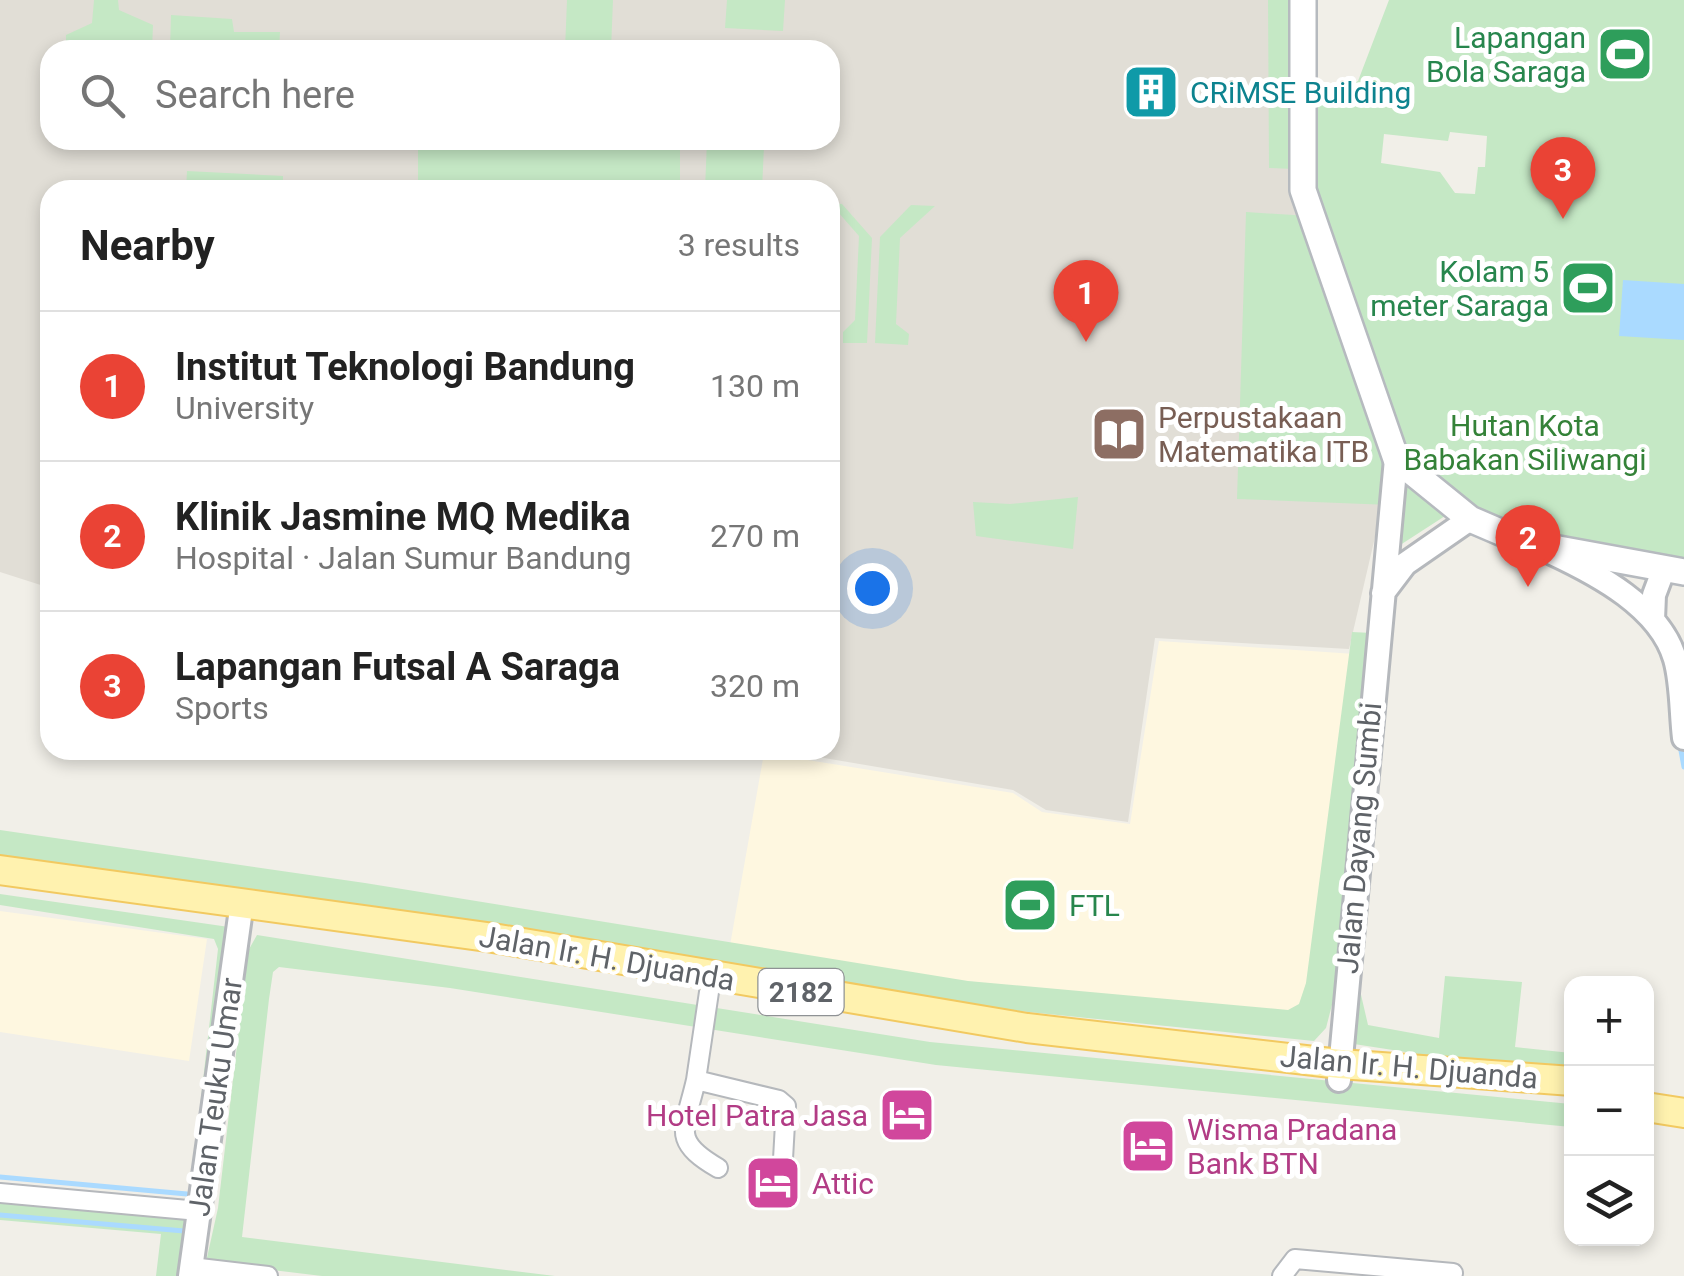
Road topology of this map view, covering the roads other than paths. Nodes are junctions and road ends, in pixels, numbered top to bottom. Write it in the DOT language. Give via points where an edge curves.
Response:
graph roads {
  1 [pos="1303,0"];
  2 [pos="1396,460"];
  3 [pos="1470,519"];
  4 [pos="1526,543"];
  5 [pos="1673,571"];
  6 [pos="1382,596"];
  7 [pos="1653,620"];
  8 [pos="1684,738"];
  9 [pos="0,870"];
  10 [pos="0,888"];
  11 [pos="241,910"];
  12 [pos="486,946"];
  13 [pos="709,992"];
  14 [pos="838,1007"];
  15 [pos="899,1018"];
  16 [pos="1340,1072"];
  17 [pos="696,1080"];
  18 [pos="1564,1081"];
  19 [pos="1654,1091"];
  20 [pos="1684,1095"];
  21 [pos="1564,1098"];
  22 [pos="1654,1108"];
  23 [pos="1684,1112"];
  24 [pos="782,1159"];
  25 [pos="718,1168"];
  26 [pos="0,1193"];
  27 [pos="199,1211"];
  28 [pos="190,1271"];
  29 [pos="1453,1273"];
  30 [pos="268,1276"];
  31 [pos="1282,1276"];
  1 -- 2 [label="main road" via="1302,190"];
  2 -- 3 [label="main road"];
  2 -- 6 [label="street, Jalan Dayang Sumbi"];
  3 -- 4 [label="main road"];
  3 -- 6 [label="street" via="1405,564"];
  4 -- 5 [label="main road"];
  4 -- 7 [label="street" via="1581,567"];
  5 -- 7 [label="street" via="1654,595"];
  6 -- 16 [label="street, Jalan Dayang Sumbi"];
  7 -- 8 [label="street" via="1676,664"];
  9 -- 11 [label="main road, Jalan Ir. H. Djuanda / 2182"];
  10 -- 11 [label="main road, Jalan Ir. H. Djuanda / 2182"];
  11 -- 12 [label="main road, Jalan Ir. H. Djuanda / 2182"];
  11 -- 27 [label="street, Jalan Teuku Umar"];
  12 -- 13 [label="main road, Jalan Ir. H. Djuanda / 2182"];
  12 -- 14 [label="main road, Jalan Ir. H. Djuanda / 2182"];
  13 -- 14 [label="main road, Jalan Ir. H. Djuanda / 2182"];
  13 -- 17 [label="street"];
  14 -- 15 [label="main road, Jalan Ir. H. Djuanda / 2182"];
  15 -- 16 [label="main road, Jalan Ir. H. Djuanda / 2182" via="1167,1044"];
  15 -- 16 [label="main road, Jalan Ir. H. Djuanda / 2182" via="1096,1054"];
  16 -- 18 [label="main road, Jalan Ir. H. Djuanda / 2182"];
  16 -- 21 [label="main road, Jalan Ir. H. Djuanda / 2182"];
  17 -- 24 [label="street" via="786,1106"];
  17 -- 25 [label="street" via="685,1138 691,1152"];
  19 -- 20 [label="main road"];
  22 -- 23 [label="main road"];
  26 -- 27 [label="street"];
  27 -- 28 [label="street, Jalan Teuku Umar"];
  28 -- 30 [label="street"];
  29 -- 31 [label="street" via="1295,1259"];
}
